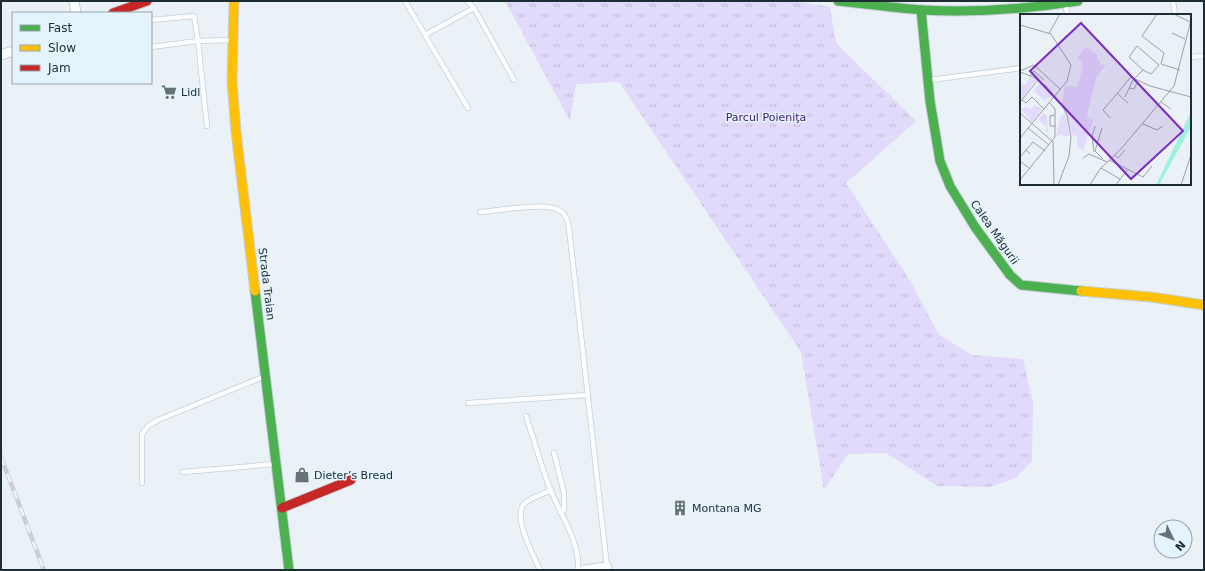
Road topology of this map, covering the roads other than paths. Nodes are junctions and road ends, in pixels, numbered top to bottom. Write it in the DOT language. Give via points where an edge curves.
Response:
graph roads {
  1 [pos="74,1"];
  2 [pos="147,1"];
  3 [pos="234,1"];
  4 [pos="406,1"];
  5 [pos="467,1"];
  6 [pos="838,1"];
  7 [pos="1078,1"];
  8 [pos="1173,1"];
  9 [pos="1066,3"];
  10 [pos="921,6"];
  11 [pos="474,8"];
  12 [pos="76,12"];
  13 [pos="117,12"];
  14 [pos="1067,14"];
  15 [pos="1175,14"];
  16 [pos="152,20"];
  17 [pos="425,35"];
  18 [pos="232,40"];
  19 [pos="198,41"];
  20 [pos="152,47"];
  21 [pos="12,51"];
  22 [pos="1,55"];
  23 [pos="1204,56"];
  24 [pos="1191,57"];
  25 [pos="1020,68"];
  26 [pos="514,80"];
  27 [pos="928,80"];
  28 [pos="468,108"];
  29 [pos="208,126"];
  30 [pos="480,212"];
  31 [pos="1204,306"];
  32 [pos="267,375"];
  33 [pos="588,395"];
  34 [pos="468,403"];
  35 [pos="526,416"];
  36 [pos="554,453"];
  37 [pos="277,464"];
  38 [pos="183,472"];
  39 [pos="351,480"];
  40 [pos="142,483"];
  41 [pos="551,490"];
  42 [pos="282,508"];
  43 [pos="560,512"];
  44 [pos="608,567"];
  45 [pos="289,570"];
  46 [pos="540,570"];
  47 [pos="578,570"];
  48 [pos="584,570"];
  1 -- 12 [label="street"];
  2 -- 13 [label="main road" via="137,7"];
  3 -- 18 [label="main road, Strada Traian"];
  4 -- 17 [label="lane"];
  5 -- 11 [label="lane"];
  6 -- 10 [label="main road"];
  7 -- 9 [label="main road"];
  8 -- 15 [label="lane"];
  9 -- 10 [label="main road" via="964,11"];
  9 -- 14 [label="lane"];
  10 -- 27 [label="main road, Calea Măgurii"];
  11 -- 17 [label="lane"];
  11 -- 26 [label="lane"];
  16 -- 19 [label="lane" via="194,16"];
  17 -- 28 [label="lane"];
  18 -- 19 [label="lane"];
  18 -- 32 [label="main road, Strada Traian" via="236,132"];
  19 -- 20 [label="lane"];
  19 -- 29 [label="lane"];
  21 -- 22 [label="street"];
  23 -- 24 [label="lane"];
  25 -- 27 [label="lane"];
  27 -- 31 [label="main road, Calea Măgurii" via="936,142 950,186 993,253 1010,275 1022,285 1151,297"];
  30 -- 33 [label="lane" via="548,206 561,211 567,218"];
  32 -- 37 [label="main road, Strada Traian"];
  32 -- 40 [label="lane" via="148,426 142,434"];
  33 -- 34 [label="lane"];
  33 -- 44 [label="lane"];
  35 -- 41 [label="lane"];
  36 -- 43 [label="lane" via="564,493 564,510"];
  37 -- 38 [label="lane"];
  37 -- 42 [label="main road, Strada Traian"];
  39 -- 42 [label="main road"];
  41 -- 43 [label="lane"];
  41 -- 46 [label="lane" via="524,503 520,512 521,523"];
  42 -- 45 [label="main road, Strada Traian"];
  43 -- 47 [label="lane" via="579,557"];
  44 -- 48 [label="street"];
}
